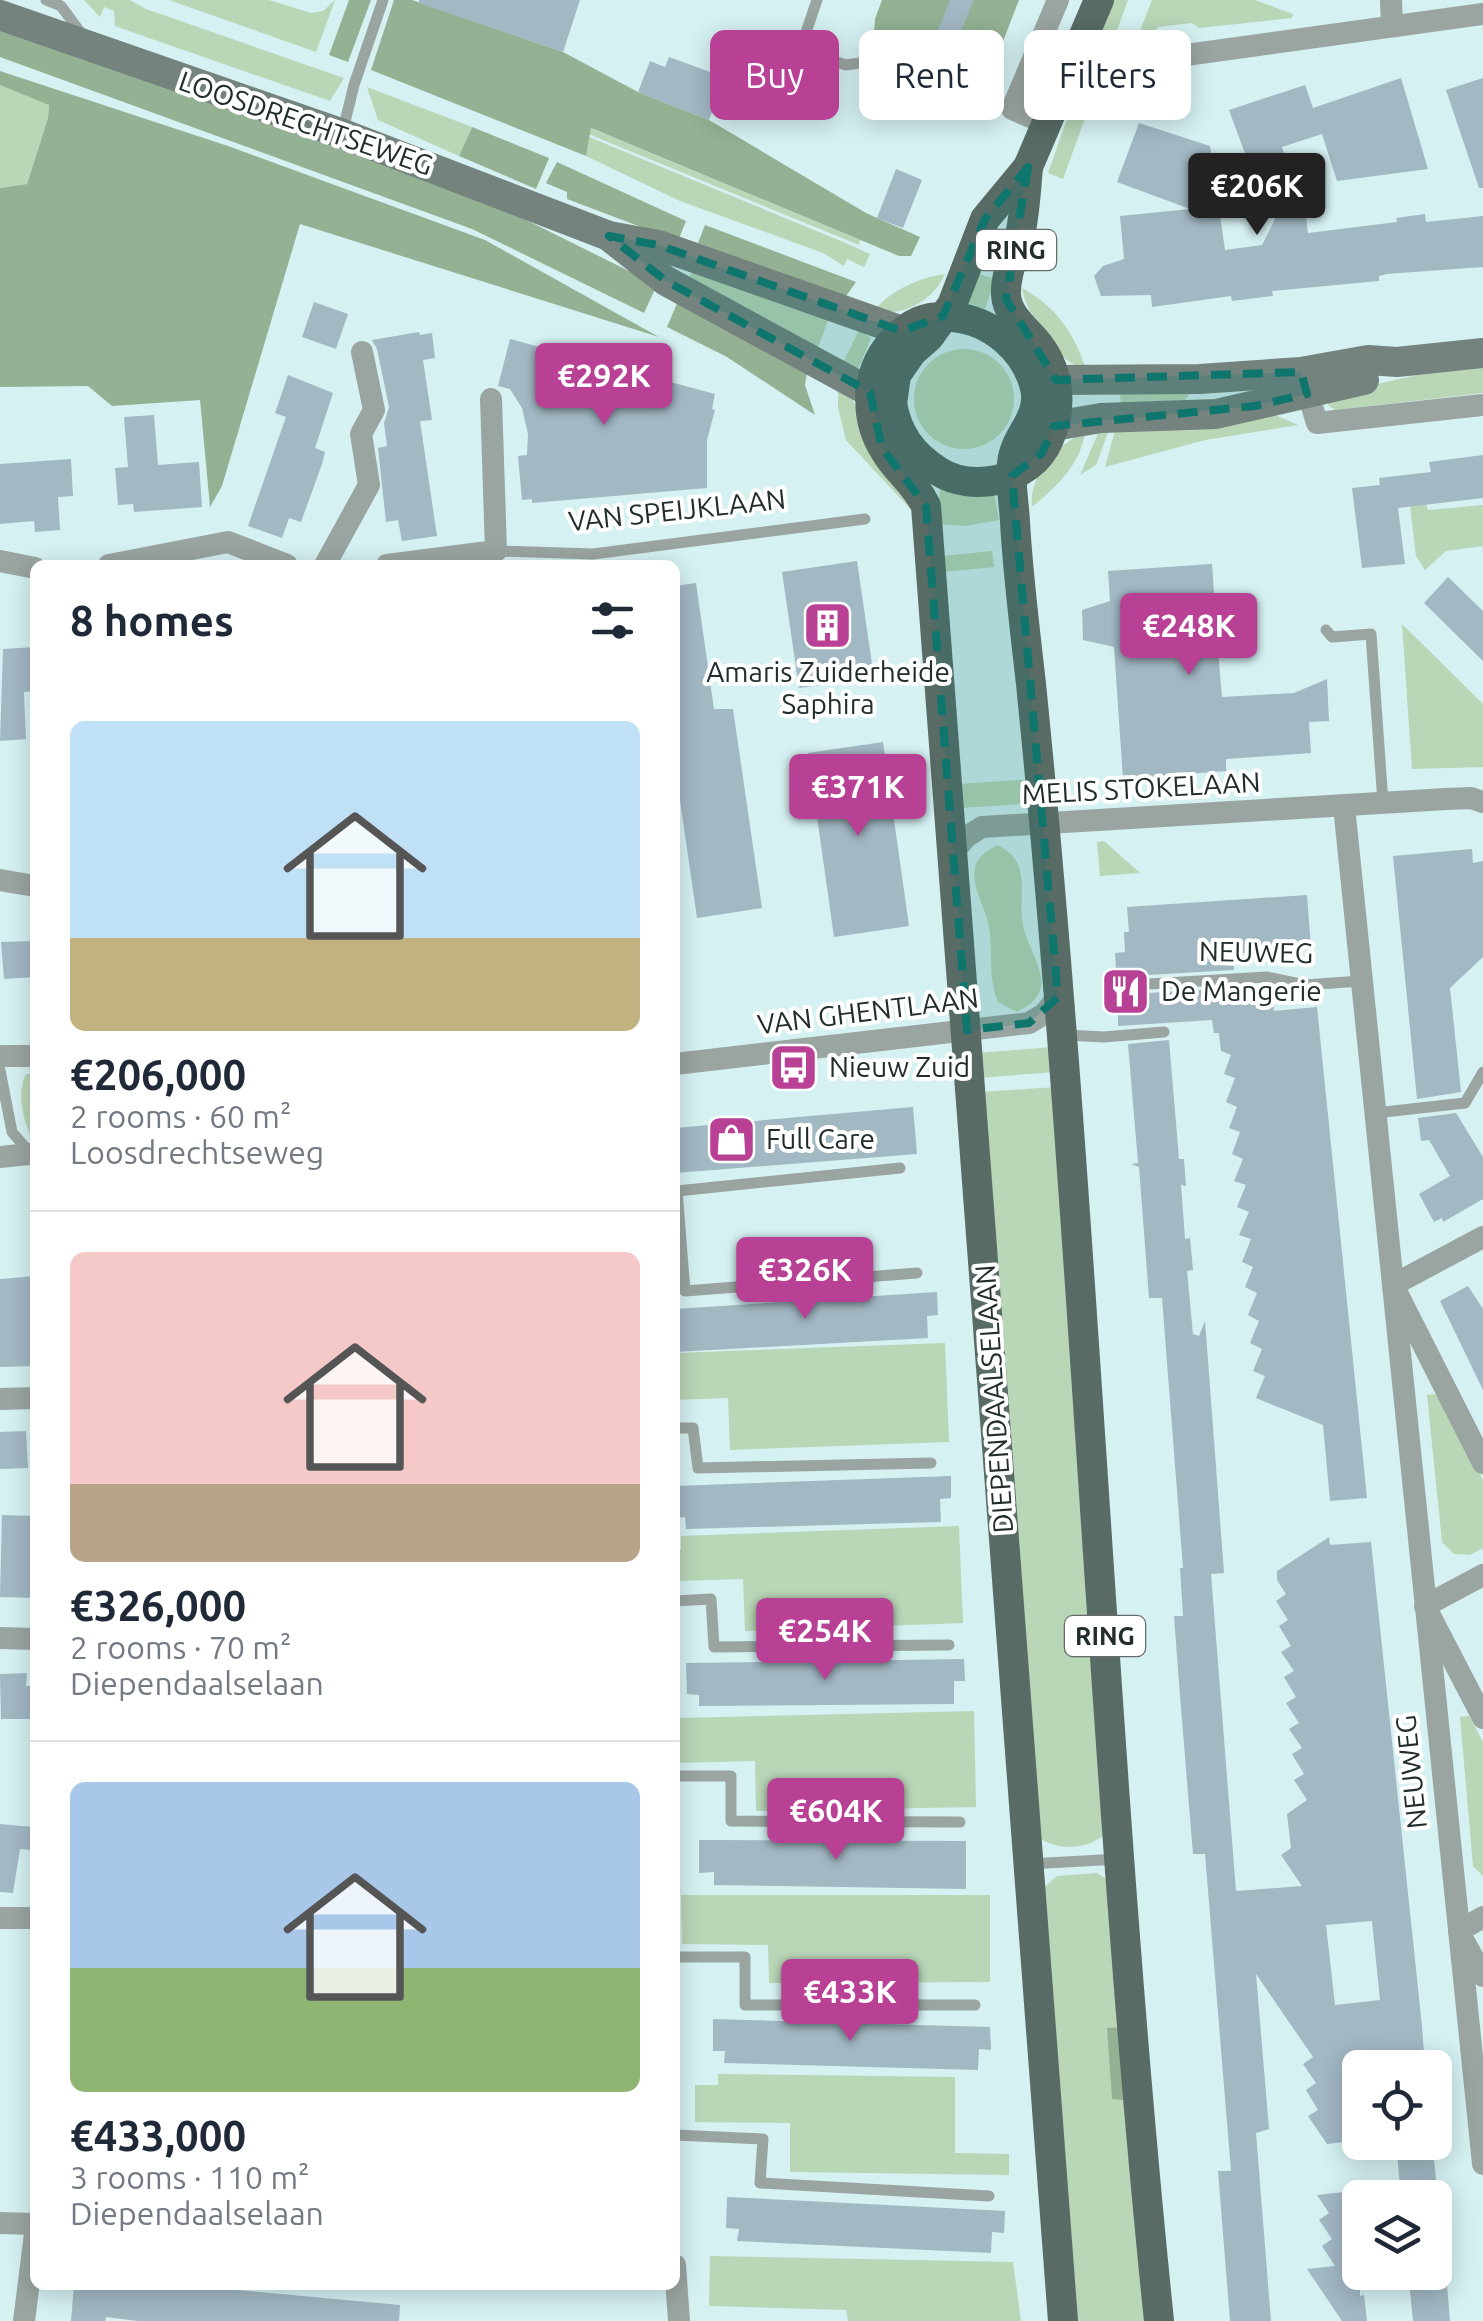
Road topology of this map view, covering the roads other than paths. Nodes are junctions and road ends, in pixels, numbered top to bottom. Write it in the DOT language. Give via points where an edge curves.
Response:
graph roads {
  1 [pos="46,0"];
  2 [pos="383,0"];
  3 [pos="816,0"];
  4 [pos="1058,0"];
  5 [pos="1100,0"];
  6 [pos="1391,0"];
  7 [pos="58,3"];
  8 [pos="1483,14"];
  9 [pos="0,15"];
  10 [pos="1392,26"];
  11 [pos="92,48"];
  12 [pos="1191,53"];
  13 [pos="1012,109"];
  14 [pos="1047,124"];
  15 [pos="342,134"];
  16 [pos="1028,166"];
  17 [pos="609,236"];
  18 [pos="943,316"];
  19 [pos="902,331"];
  20 [pos="362,352"];
  21 [pos="1483,353"];
  22 [pos="1044,380"];
  23 [pos="1304,383"];
  24 [pos="881,398"];
  25 [pos="491,399"];
  26 [pos="1483,405"];
  27 [pos="1054,426"];
  28 [pos="1012,476"];
  29 [pos="865,519"];
  30 [pos="496,551"];
  31 [pos="135,560"];
  32 [pos="275,560"];
  33 [pos="328,560"];
  34 [pos="426,560"];
  35 [pos="0,561"];
  36 [pos="30,567"];
  37 [pos="1326,630"];
  38 [pos="1483,802"];
  39 [pos="1383,803"];
  40 [pos="1344,806"];
  41 [pos="1045,824"];
  42 [pos="953,853"];
  43 [pos="0,880"];
  44 [pos="30,885"];
  45 [pos="1361,980"];
  46 [pos="1149,984"];
  47 [pos="1058,997"];
  48 [pos="967,1030"];
  49 [pos="1164,1032"];
  50 [pos="1062,1035"];
  51 [pos="0,1056"];
  52 [pos="30,1056"];
  53 [pos="680,1063"];
  54 [pos="0,1070"];
  55 [pos="1483,1072"];
  56 [pos="1376,1113"];
  57 [pos="30,1152"];
  58 [pos="30,1154"];
  59 [pos="0,1157"];
  60 [pos="900,1168"];
  61 [pos="680,1191"];
  62 [pos="1483,1237"];
  63 [pos="680,1252"];
  64 [pos="917,1273"];
  65 [pos="1393,1285"];
  66 [pos="30,1398"];
  67 [pos="0,1399"];
  68 [pos="680,1428"];
  69 [pos="1483,1463"];
  70 [pos="931,1464"];
  71 [pos="1483,1575"];
  72 [pos="680,1600"];
  73 [pos="1424,1606"];
  74 [pos="0,1638"];
  75 [pos="30,1638"];
  76 [pos="950,1645"];
  77 [pos="1483,1718"];
  78 [pos="680,1776"];
  79 [pos="960,1822"];
  80 [pos="1121,1859"];
  81 [pos="1029,1864"];
  82 [pos="1483,1917"];
  83 [pos="0,1918"];
  84 [pos="30,1918"];
  85 [pos="1459,1931"];
  86 [pos="680,1957"];
  87 [pos="1483,1976"];
  88 [pos="975,2006"];
  89 [pos="680,2135"];
  90 [pos="1483,2164"];
  91 [pos="990,2196"];
  92 [pos="0,2223"];
  93 [pos="30,2224"];
  94 [pos="30,2274"];
  95 [pos="675,2290"];
  96 [pos="24,2321"];
  97 [pos="679,2321"];
  98 [pos="1063,2321"];
  99 [pos="1159,2321"];
  1 -- 7 [label="lane"];
  2 -- 15 [label="lane"];
  3 -- 13 [label="lane" via="800,50 846,65 886,59"];
  4 -- 13 [label="street"];
  5 -- 14 [label="main road, RING"];
  6 -- 10 [label="street"];
  7 -- 11 [label="lane"];
  8 -- 10 [label="street"];
  9 -- 11 [label="main road, LOOSDRECHTSEWEG"];
  10 -- 12 [label="street"];
  11 -- 15 [label="main road, LOOSDRECHTSEWEG"];
  13 -- 14 [label="street"];
  14 -- 16 [label="main road, RING"];
  15 -- 17 [label="main road, LOOSDRECHTSEWEG"];
  16 -- 18 [label="main road, RING" via="985,218"];
  16 -- 22 [label="main road, RING" via="1006,287 1011,312 1038,344"];
  17 -- 19 [label="main road, LOOSDRECHTSEWEG" via="658,245"];
  17 -- 24 [label="main road, LOOSDRECHTSEWEG" via="666,281"];
  18 -- 19 [label="main road"];
  18 -- 22 [label="main road" via="984,325"];
  18 -- 24 [label="main road, RING"];
  19 -- 24 [label="main road" via="883,354"];
  20 -- 33 [label="street" via="374,410 361,434 369,485"];
  21 -- 23 [label="main road" via="1368,360"];
  22 -- 23 [label="main road"];
  22 -- 27 [label="main road" via="1059,396"];
  22 -- 28 [label="main road, RING" via="1013,456"];
  23 -- 26 [label="street" via="1317,423"];
  23 -- 27 [label="main road" via="1216,414"];
  24 -- 28 [label="main road" via="905,442 938,471 968,482"];
  24 -- 42 [label="main road, DIEPENDAALSELAAN / RING" via="873,426 882,448 926,506"];
  25 -- 30 [label="street"];
  27 -- 28 [label="main road" via="1042,453"];
  28 -- 41 [label="main road, RING"];
  29 -- 30 [label="lane, VAN SPEIJKLAAN" via="593,554"];
  30 -- 34 [label="street, VAN SPEIJKLAAN"];
  31 -- 32 [label="street" via="228,542"];
  35 -- 36 [label="street"];
  37 -- 39 [label="lane" via="1332,637 1371,634"];
  38 -- 39 [label="street, MELIS STOKELAAN"];
  39 -- 40 [label="street, MELIS STOKELAAN"];
  40 -- 41 [label="street, MELIS STOKELAAN"];
  40 -- 45 [label="street, NEUWEG"];
  41 -- 42 [label="street, MELIS STOKELAAN" via="982,827"];
  41 -- 47 [label="main road, RING"];
  42 -- 48 [label="main road, DIEPENDAALSELAAN / RING"];
  43 -- 44 [label="street"];
  45 -- 46 [label="lane, NEUWEG" via="1305,985 1267,976"];
  45 -- 56 [label="street, NEUWEG"];
  47 -- 48 [label="street, VAN GHENTLAAN" via="1029,1023"];
  47 -- 50 [label="main road, RING"];
  48 -- 53 [label="street, VAN GHENTLAAN"];
  48 -- 81 [label="main road, DIEPENDAALSELAAN / RING"];
  49 -- 50 [label="lane"];
  50 -- 80 [label="main road, RING"];
  51 -- 52 [label="street"];
  54 -- 57 [label="lane" via="12,1132"];
  55 -- 56 [label="lane" via="1465,1103"];
  56 -- 65 [label="street, NEUWEG"];
  58 -- 59 [label="street"];
  60 -- 61 [label="lane"];
  62 -- 65 [label="street"];
  63 -- 64 [label="lane" via="686,1291"];
  65 -- 69 [label="street, NEUWEG"];
  65 -- 73 [label="street, NEUWEG"];
  66 -- 67 [label="street"];
  68 -- 70 [label="lane" via="694,1428 698,1468"];
  71 -- 73 [label="street"];
  72 -- 76 [label="lane" via="712,1599 714,1648"];
  73 -- 77 [label="street, NEUWEG"];
  73 -- 85 [label="street, NEUWEG"];
  74 -- 75 [label="street"];
  78 -- 79 [label="lane" via="730,1776 731,1821"];
  80 -- 81 [label="lane"];
  80 -- 99 [label="main road, RING"];
  81 -- 98 [label="main road, DIEPENDAALSELAAN / RING"];
  82 -- 85 [label="street"];
  83 -- 84 [label="street"];
  85 -- 87 [label="street, NEUWEG"];
  85 -- 90 [label="street, NEUWEG"];
  86 -- 88 [label="lane" via="745,1957 745,2006"];
  89 -- 91 [label="lane" via="763,2140 760,2183"];
  92 -- 93 [label="street"];
  94 -- 96 [label="street"];
  95 -- 97 [label="street"];
}
